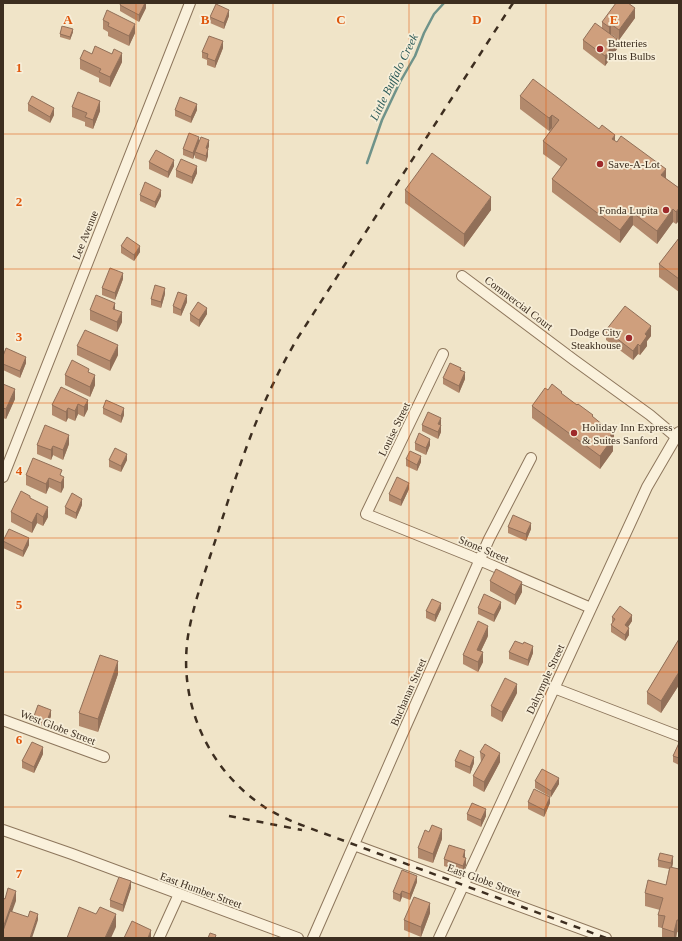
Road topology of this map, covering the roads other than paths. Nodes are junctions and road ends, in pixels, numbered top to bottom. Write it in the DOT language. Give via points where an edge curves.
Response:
graph roads {
  1 [pos="190,3"];
  2 [pos="462,276"];
  3 [pos="443,354"];
  4 [pos="677,434"];
  5 [pos="531,458"];
  6 [pos="3,477"];
  7 [pos="366,514"];
  8 [pos="480,561"];
  9 [pos="590,608"];
  10 [pos="554,688"];
  11 [pos="3,720"];
  12 [pos="679,736"];
  13 [pos="104,758"];
  14 [pos="3,830"];
  15 [pos="354,845"];
  16 [pos="463,886"];
  17 [pos="178,894"];
  18 [pos="160,938"];
  19 [pos="298,938"];
  20 [pos="313,938"];
  21 [pos="439,938"];
  22 [pos="606,938"];
  1 -- 6 [label="street, Lee Avenue"];
  2 -- 4 [label="street, Commercial Court"];
  3 -- 7 [label="street, Louise Street"];
  4 -- 9 [label="street, Dalrymple Street" via="647,487"];
  5 -- 8 [label="street, Buchanan Street"];
  7 -- 8 [label="street, Stone Street"];
  8 -- 9 [label="street, Stone Street"];
  8 -- 15 [label="street, Buchanan Street"];
  9 -- 10 [label="street, Dalrymple Street"];
  10 -- 12 [label="street"];
  10 -- 16 [label="street, Dalrymple Street"];
  11 -- 13 [label="street, West Globe Street"];
  14 -- 17 [label="street, East Humber Street"];
  15 -- 16 [label="street, East Globe Street"];
  15 -- 20 [label="street, Buchanan Street"];
  16 -- 21 [label="street, Dalrymple Street"];
  16 -- 22 [label="street, East Globe Street"];
  17 -- 18 [label="street"];
  17 -- 19 [label="street, East Humber Street"];
}
